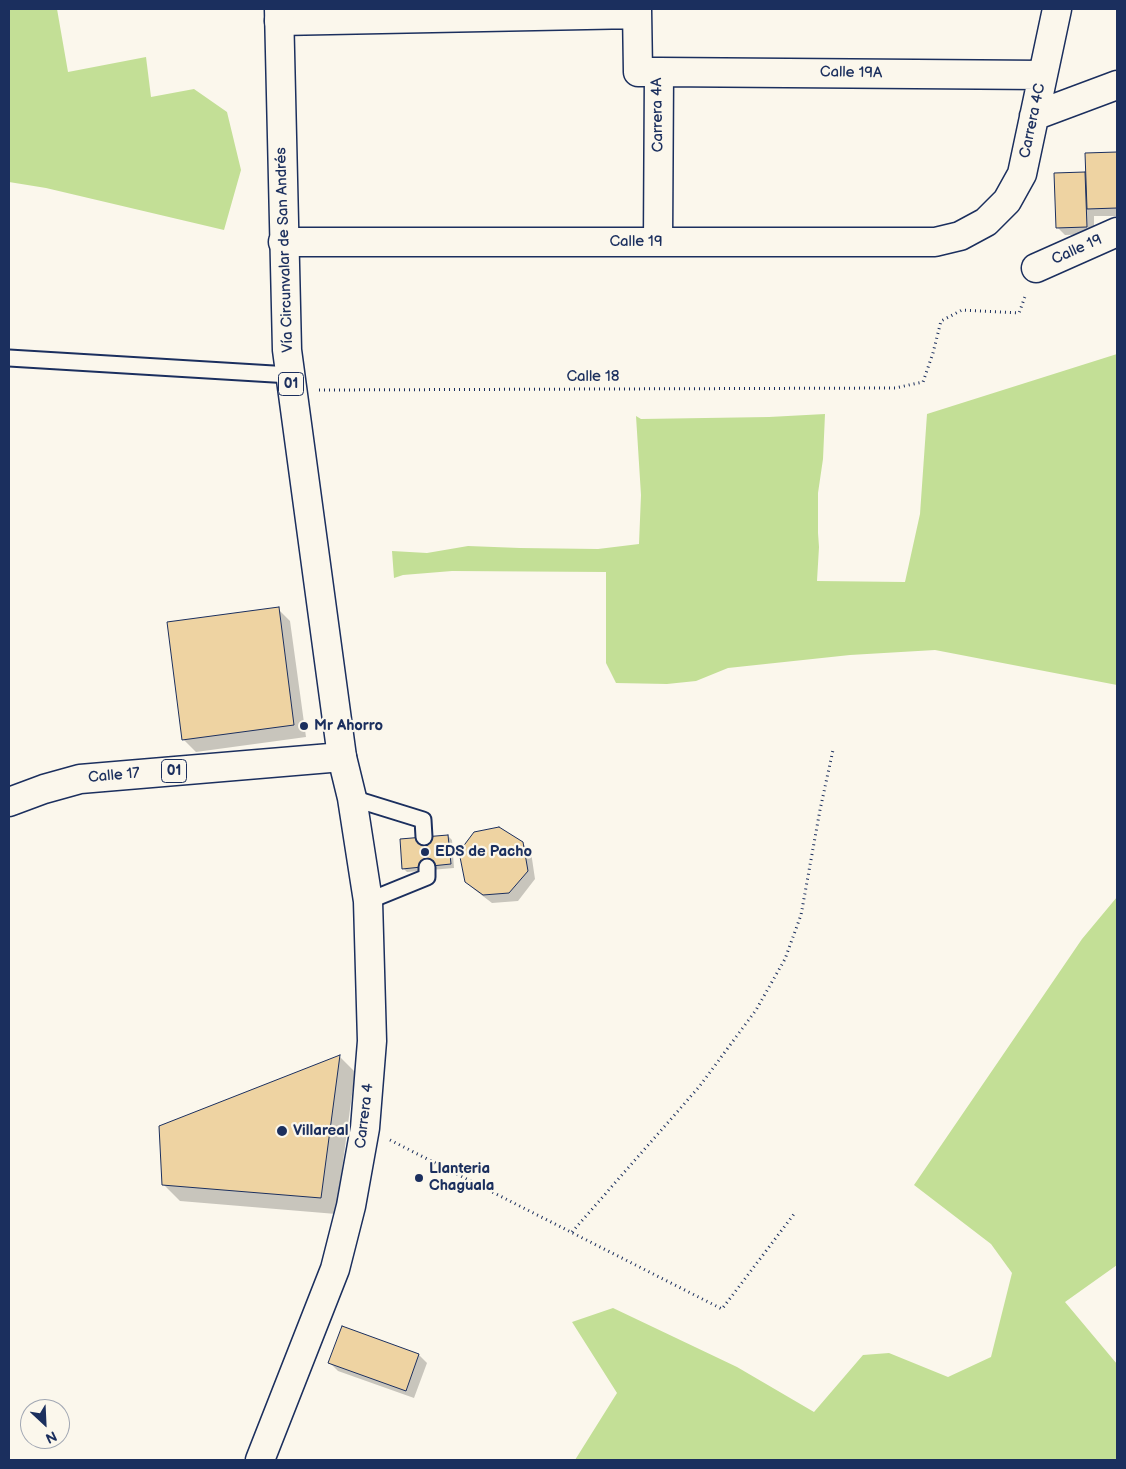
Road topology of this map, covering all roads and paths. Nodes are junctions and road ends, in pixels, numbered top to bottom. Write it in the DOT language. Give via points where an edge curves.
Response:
graph roads {
  1 [pos="1056,9"];
  2 [pos="637,11"];
  3 [pos="279,15"];
  4 [pos="659,72"];
  5 [pos="1043,75"];
  6 [pos="1117,85"];
  7 [pos="1034,116"];
  8 [pos="986,222"];
  9 [pos="1117,232"];
  10 [pos="283,242"];
  11 [pos="658,242"];
  12 [pos="1036,268"];
  13 [pos="9,358"];
  14 [pos="291,382"];
  15 [pos="833,750"];
  16 [pos="342,757"];
  17 [pos="352,798"];
  18 [pos="9,802"];
  19 [pos="424,837"];
  20 [pos="427,867"];
  21 [pos="368,901"];
  22 [pos="365,1128"];
  23 [pos="794,1214"];
  24 [pos="572,1232"];
  25 [pos="260,1460"];
  1 -- 5 [label="main road, Carrera 4C"];
  2 -- 3 [label="main road"];
  2 -- 4 [label="main road, Carrera 4A" via="638,72"];
  3 -- 10 [label="main road, Vía Circunvalar de San Andrés / 01"];
  4 -- 5 [label="main road, Calle 19A"];
  4 -- 11 [label="main road, Carrera 4A"];
  5 -- 7 [label="main road, Carrera 4C"];
  6 -- 7 [label="main road"];
  7 -- 8 [label="main road, Carrera 4C" via="1022,174 1007,201"];
  8 -- 11 [label="main road, Calle 19" via="960,236 935,242"];
  9 -- 12 [label="main road, Calle 19"];
  10 -- 11 [label="main road, Calle 19"];
  10 -- 14 [label="main road, Vía Circunvalar de San Andrés / 01"];
  12 -- 14 [label="path, Calle 18" via="1020,313 962,310 941,321 923,382 895,388"];
  13 -- 14 [label="lane"];
  14 -- 16 [label="main road, Vía Circunvalar de San Andrés / 01"];
  15 -- 24 [label="path" via="801,915 785,959 756,1010 699,1087"];
  16 -- 17 [label="main road, Carrera 4"];
  16 -- 18 [label="main road, Calle 17 / 01" via="80,779 44,788"];
  17 -- 19 [label="lane" via="423,820"];
  17 -- 21 [label="main road, Carrera 4"];
  20 -- 21 [label="lane" via="428,877"];
  21 -- 22 [label="main road, Carrera 4" via="372,1041"];
  22 -- 24 [label="path"];
  22 -- 25 [label="main road, Carrera 4" via="351,1206 335,1269"];
  23 -- 24 [label="path" via="722,1309"];
}
